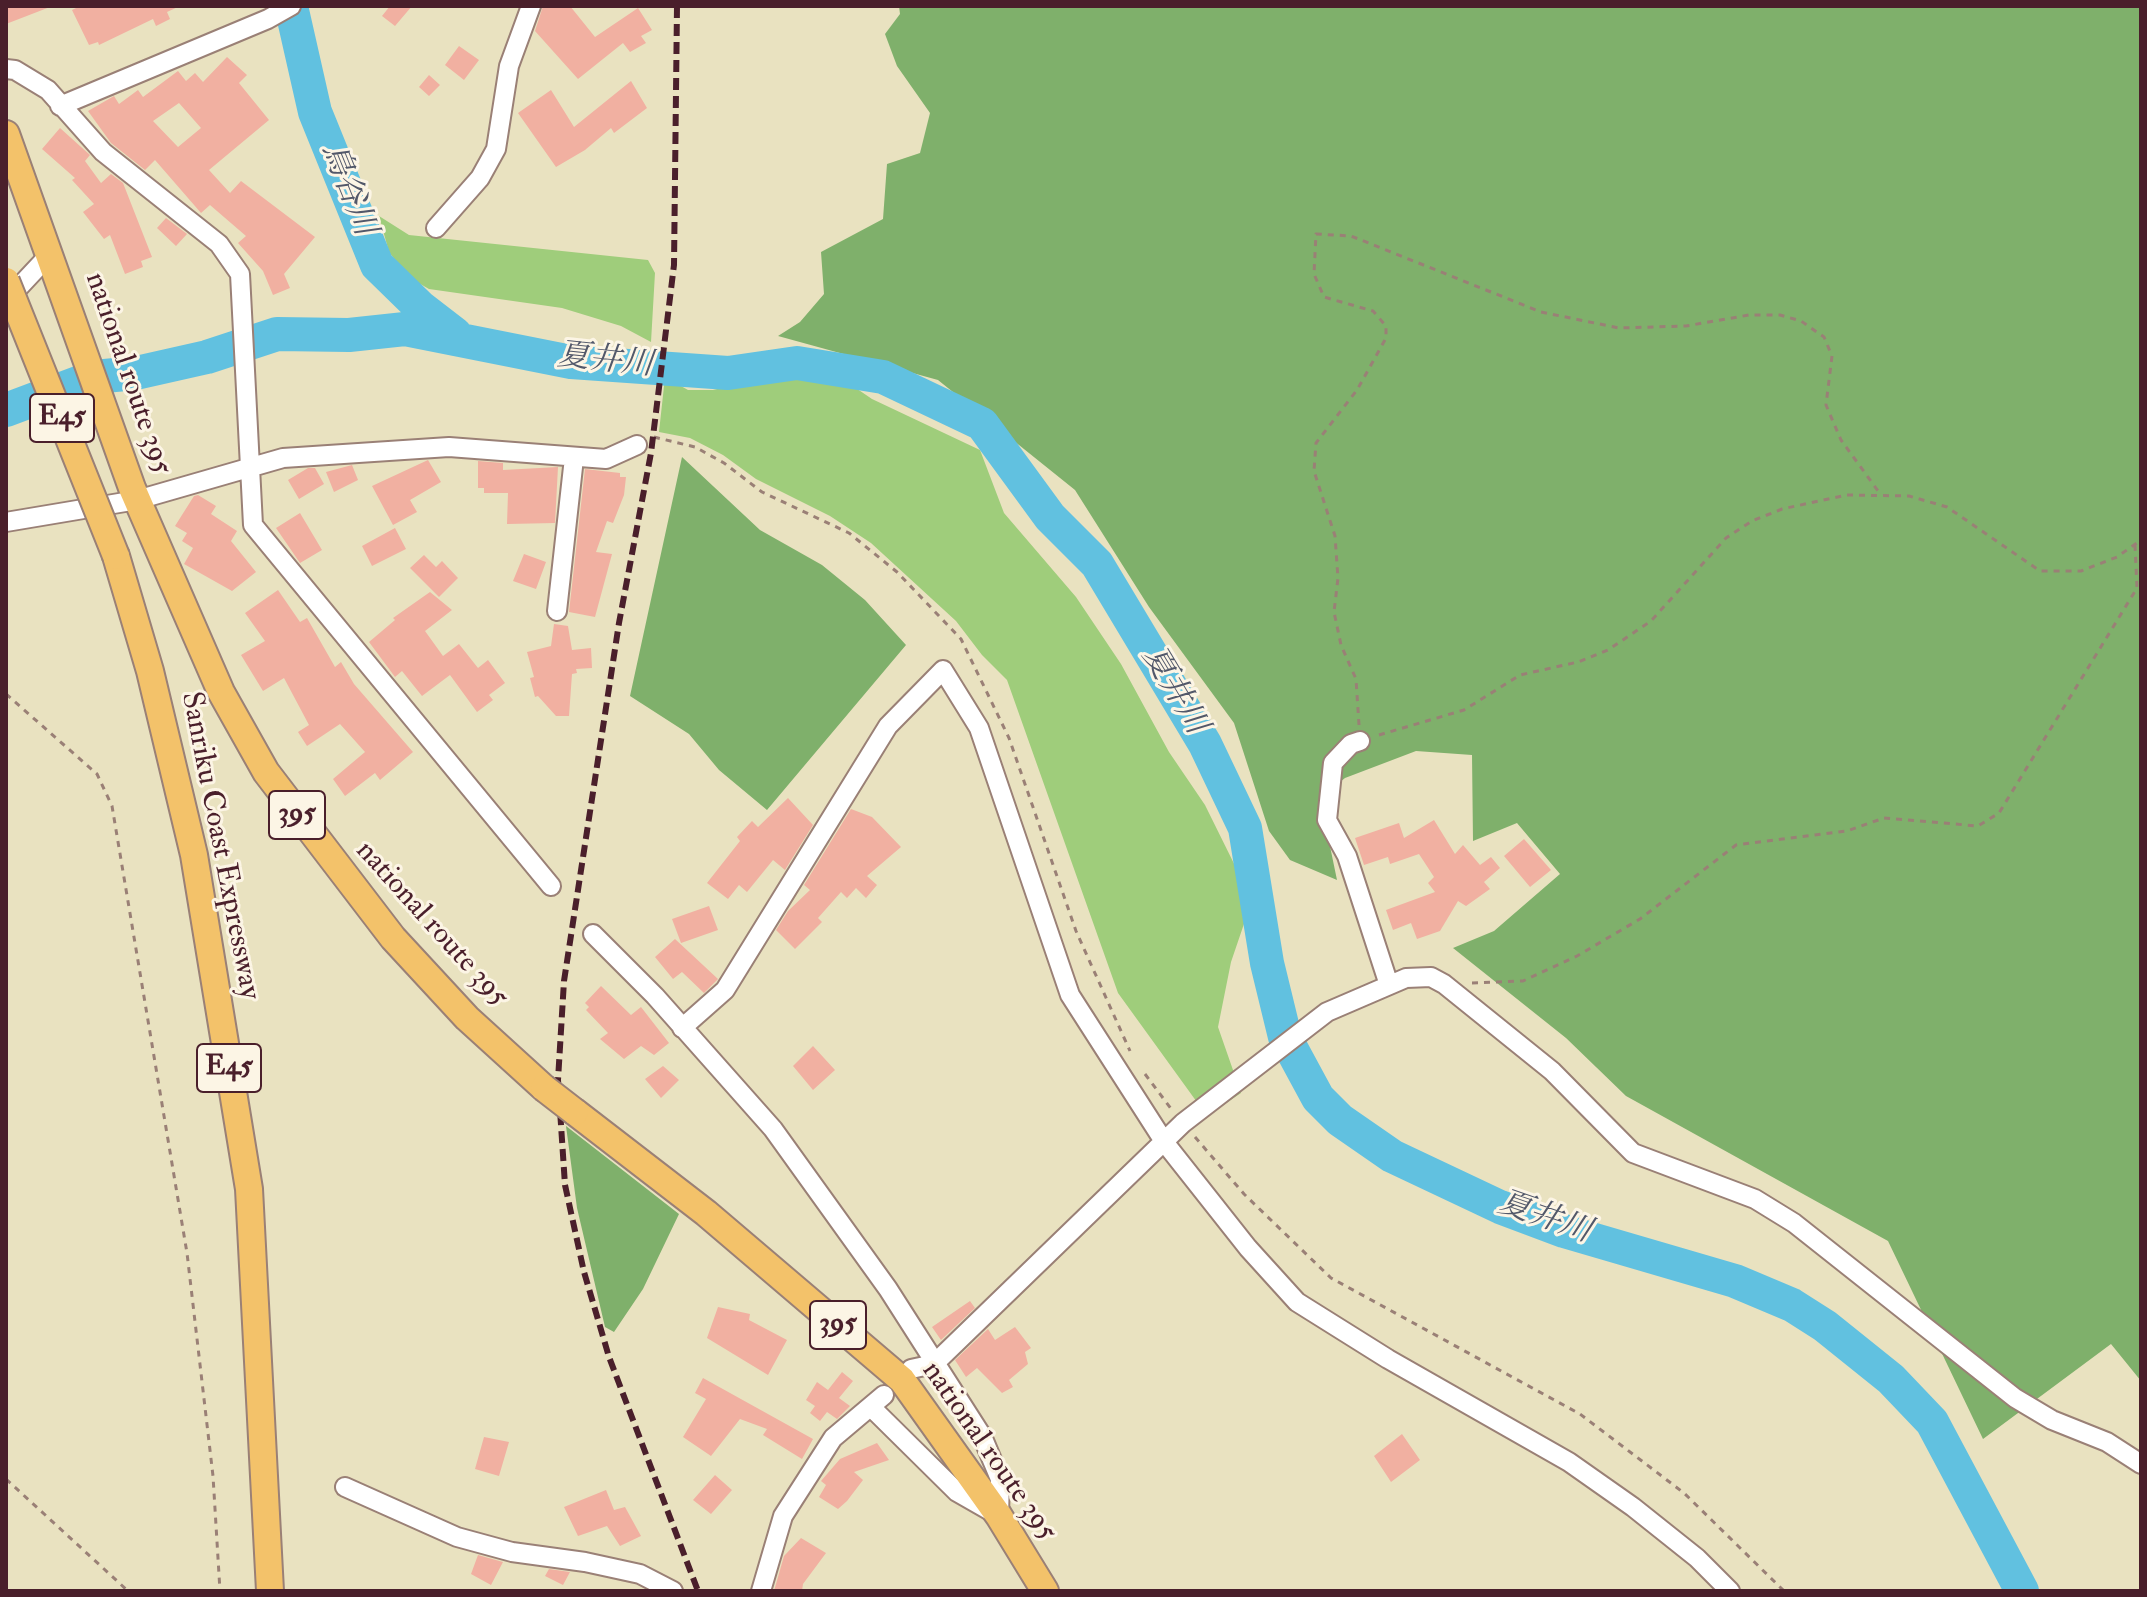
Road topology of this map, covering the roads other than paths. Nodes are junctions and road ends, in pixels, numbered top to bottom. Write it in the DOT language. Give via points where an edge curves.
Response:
graph roads {
  1 [pos="531,6"];
  2 [pos="276,11"];
  3 [pos="6,69"];
  4 [pos="60,106"];
  5 [pos="6,134"];
  6 [pos="436,228"];
  7 [pos="51,253"];
  8 [pos="6,281"];
  9 [pos="6,301"];
  10 [pos="645,441"];
  11 [pos="574,458"];
  12 [pos="248,467"];
  13 [pos="134,494"];
  14 [pos="6,522"];
  15 [pos="557,611"];
  16 [pos="1360,741"];
  17 [pos="551,886"];
  18 [pos="593,934"];
  19 [pos="1381,989"];
  20 [pos="682,1028"];
  21 [pos="1165,1143"];
  22 [pos="934,1364"];
  23 [pos="911,1369"];
  24 [pos="2141,1464"];
  25 [pos="345,1487"];
  26 [pos="999,1516"];
  27 [pos="270,1591"];
  28 [pos="673,1591"];
  29 [pos="761,1591"];
  30 [pos="1045,1591"];
  31 [pos="1730,1591"];
  1 -- 6 [label="street" via="509,66 496,149 480,178"];
  2 -- 4 [label="street"];
  3 -- 4 [label="street" via="48,90"];
  4 -- 12 [label="street" via="103,152 219,244 240,274"];
  5 -- 7 [label="highway, national route 395 / 395"];
  7 -- 9 [label="street"];
  7 -- 13 [label="highway, national route 395 / 395"];
  8 -- 27 [label="highway, Sanriku Coast Expressway / E45, bridge" via="116,556 194,855 249,1189"];
  10 -- 11 [label="street" via="606,459"];
  11 -- 12 [label="street" via="449,447 283,458"];
  11 -- 15 [label="street"];
  12 -- 13 [label="street"];
  12 -- 17 [label="street" via="253,525"];
  13 -- 14 [label="street"];
  13 -- 26 [label="highway, national route 395 / 395, bridge" via="221,692 266,772 393,938 467,1018 544,1088 706,1213 902,1380"];
  16 -- 19 [label="street" via="1333,763 1327,820 1347,856"];
  18 -- 20 [label="street"];
  19 -- 21 [label="street" via="1327,1012 1183,1123"];
  19 -- 24 [label="street" via="1406,978 1431,977 1444,984 1552,1071 1633,1153 1755,1199 1794,1223 2015,1398"];
  20 -- 21 [label="street" via="725,990 888,726 943,670 979,728 1070,995"];
  20 -- 22 [label="street" via="773,1129 888,1289"];
  21 -- 22 [label="street"];
  21 -- 31 [label="street" via="1297,1302 1569,1462 1686,1549"];
  22 -- 23 [label="street"];
  22 -- 26 [label="street" via="982,1436 1000,1479"];
  25 -- 28 [label="street" via="457,1537 640,1574"];
  26 -- 29 [label="street" via="957,1492 878,1401 833,1438 783,1516"];
  26 -- 30 [label="highway, national route 395 / 395"];
}
